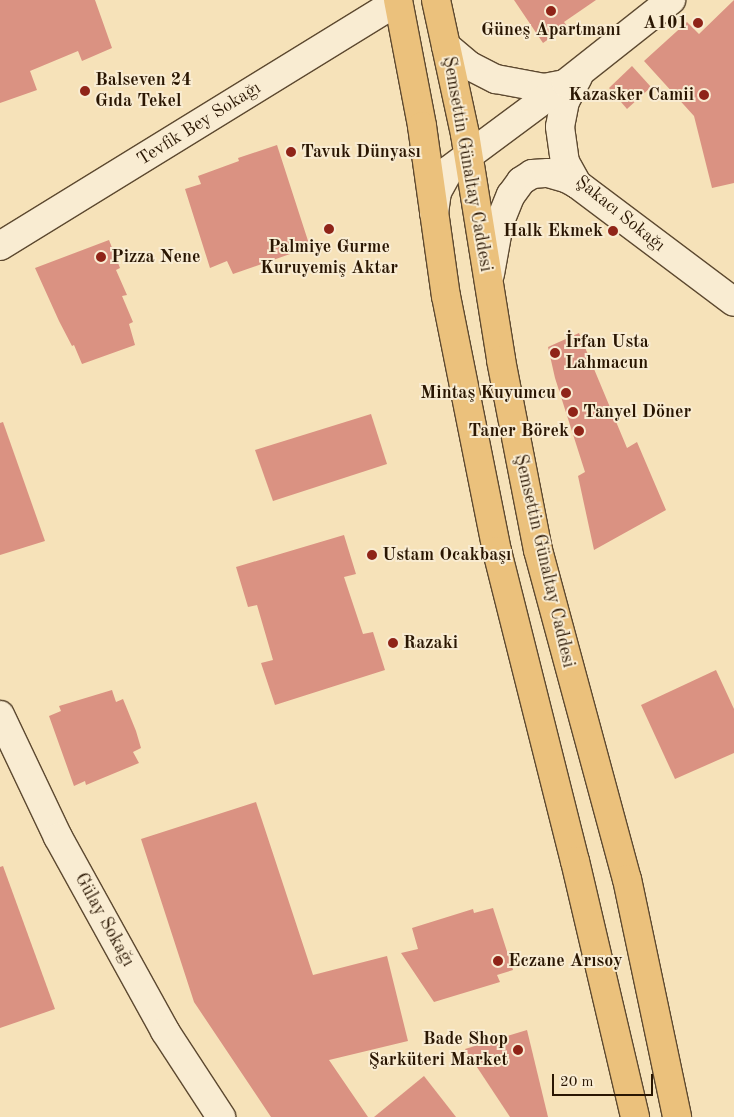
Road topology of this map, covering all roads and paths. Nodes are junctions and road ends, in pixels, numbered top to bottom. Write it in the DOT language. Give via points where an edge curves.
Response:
graph roads {
  1 [pos="436,0"];
  2 [pos="671,0"];
  3 [pos="398,1"];
  4 [pos="446,46"];
  5 [pos="574,77"];
  6 [pos="469,156"];
  7 [pos="577,184"];
  8 [pos="435,224"];
  9 [pos="0,246"];
  10 [pos="489,288"];
  11 [pos="734,302"];
  12 [pos="0,715"];
  13 [pos="221,1117"];
  14 [pos="635,1117"];
  15 [pos="677,1117"];
  1 -- 4 [label="main road, Şemsettin Günaltay Caddesi"];
  2 -- 5 [label="street"];
  3 -- 8 [label="main road" via="419,103"];
  3 -- 9 [label="street, Tevfik Bey Sokağı"];
  4 -- 5 [label="street" via="470,66 502,81 544,88"];
  4 -- 6 [label="main road, Şemsettin Günaltay Caddesi"];
  5 -- 6 [label="street"];
  5 -- 7 [label="street, Şakacı Sokağı" via="560,127 565,162"];
  6 -- 8 [label="street" via="442,179 435,199"];
  6 -- 10 [label="main road, Şemsettin Günaltay Caddesi"];
  7 -- 10 [label="street" via="557,175 539,173 518,184 498,229"];
  7 -- 11 [label="street, Şakacı Sokağı"];
  8 -- 14 [label="main road" via="446,296 504,581"];
  10 -- 15 [label="main road, Şemsettin Günaltay Caddesi" via="538,550 627,879"];
  12 -- 13 [label="street, Gülay Sokağı" via="54,830 165,1031"];
}
